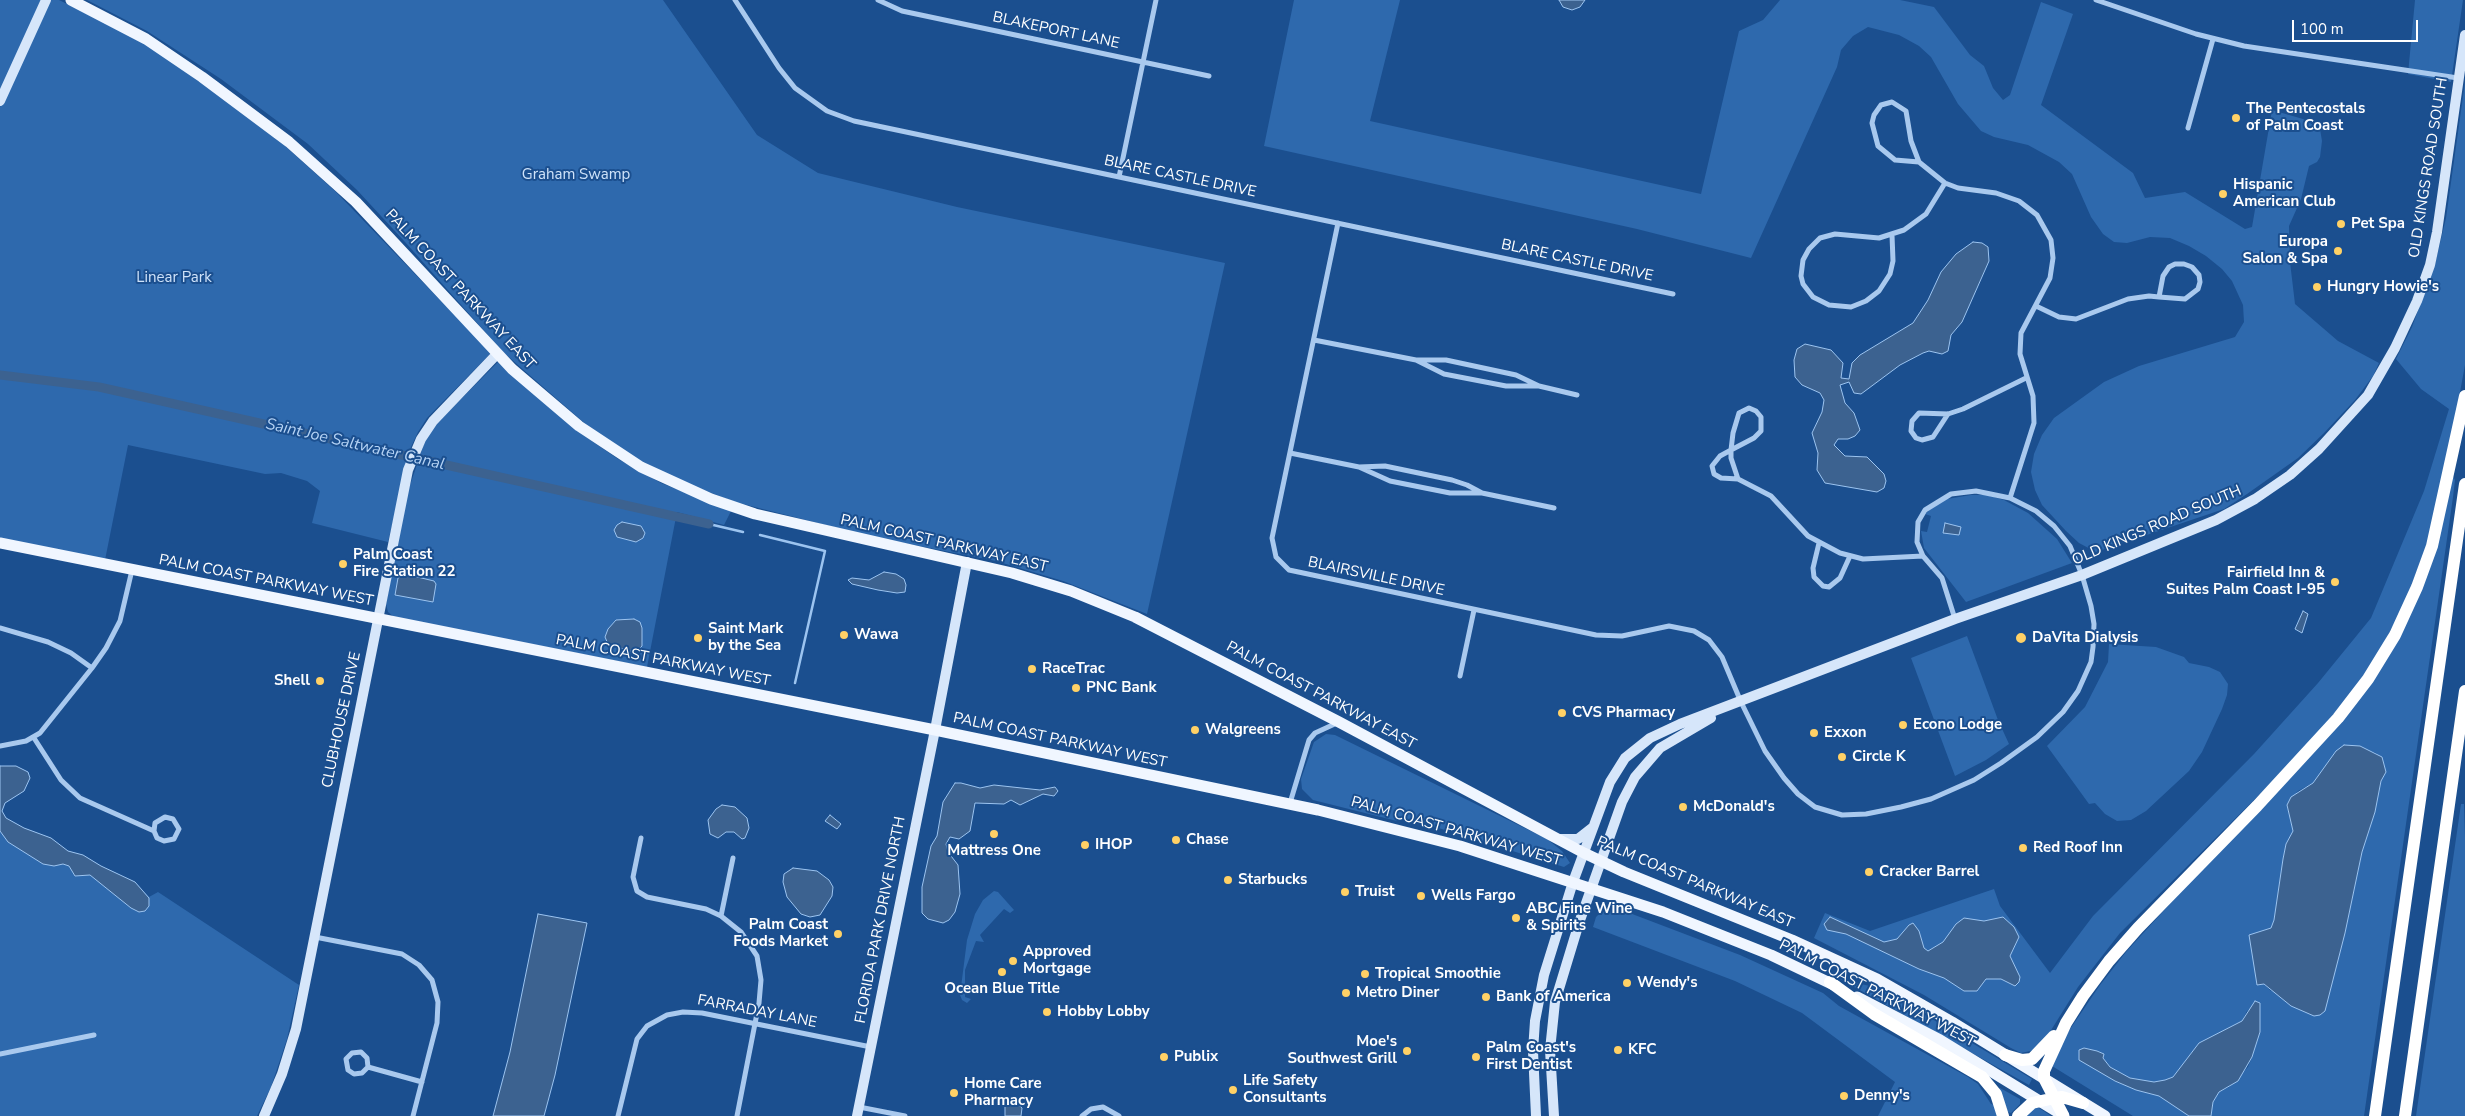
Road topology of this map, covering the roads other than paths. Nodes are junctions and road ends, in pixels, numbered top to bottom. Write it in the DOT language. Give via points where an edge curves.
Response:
graph roads {
  1 [pos="46,0"];
  2 [pos="71,0"];
  3 [pos="735,0"];
  4 [pos="878,0"];
  5 [pos="1156,0"];
  6 [pos="2096,0"];
  7 [pos="2465,35"];
  8 [pos="2213,39"];
  9 [pos="1142,61"];
  10 [pos="1209,76"];
  11 [pos="2458,78"];
  12 [pos="0,101"];
  13 [pos="2188,128"];
  14 [pos="1919,162"];
  15 [pos="1118,177"];
  16 [pos="1945,183"];
  17 [pos="1338,223"];
  18 [pos="1892,235"];
  19 [pos="1673,294"];
  20 [pos="2160,297"];
  21 [pos="2036,306"];
  22 [pos="1314,340"];
  23 [pos="497,354"];
  24 [pos="1416,360"];
  25 [pos="2026,378"];
  26 [pos="1539,386"];
  27 [pos="1578,395"];
  28 [pos="2465,396"];
  29 [pos="1948,414"];
  30 [pos="1731,450"];
  31 [pos="1290,453"];
  32 [pos="1359,467"];
  33 [pos="1738,479"];
  34 [pos="2465,484"];
  35 [pos="1482,493"];
  36 [pos="2010,498"];
  37 [pos="1554,508"];
  38 [pos="0,543"];
  39 [pos="1819,543"];
  40 [pos="1850,556"];
  41 [pos="1923,556"];
  42 [pos="967,562"];
  43 [pos="132,570"];
  44 [pos="2082,575"];
  45 [pos="1474,610"];
  46 [pos="378,619"];
  47 [pos="1955,619"];
  48 [pos="0,628"];
  49 [pos="92,668"];
  50 [pos="1460,676"];
  51 [pos="2465,691"];
  52 [pos="1741,702"];
  53 [pos="1339,722"];
  54 [pos="935,730"];
  55 [pos="34,738"];
  56 [pos="0,746"];
  57 [pos="1290,803"];
  58 [pos="1594,826"];
  59 [pos="154,831"];
  60 [pos="641,838"];
  61 [pos="1560,839"];
  62 [pos="1584,853"];
  63 [pos="733,858"];
  64 [pos="1600,860"];
  65 [pos="1573,882"];
  66 [pos="1591,888"];
  67 [pos="721,916"];
  68 [pos="315,937"];
  69 [pos="1830,982"];
  70 [pos="2066,1023"];
  71 [pos="757,1024"];
  72 [pos="94,1035"];
  73 [pos="871,1048"];
  74 [pos="0,1054"];
  75 [pos="2005,1055"];
  76 [pos="368,1067"];
  77 [pos="2044,1078"];
  78 [pos="422,1082"];
  79 [pos="2055,1098"];
  80 [pos="2042,1102"];
  81 [pos="2083,1103"];
  82 [pos="858,1111"];
  83 [pos="2064,1115"];
  84 [pos="264,1116"];
  85 [pos="413,1116"];
  86 [pos="618,1116"];
  87 [pos="737,1116"];
  88 [pos="906,1116"];
  89 [pos="1082,1116"];
  90 [pos="1119,1116"];
  91 [pos="1536,1116"];
  92 [pos="1554,1116"];
  93 [pos="2003,1116"];
  94 [pos="2018,1116"];
  95 [pos="2105,1116"];
  96 [pos="2375,1116"];
  97 [pos="2405,1116"];
  1 -- 12 [label="street"];
  2 -- 23 [label="main road, PALM COAST PARKWAY EAST" via="146,38 289,142 356,202"];
  3 -- 15 [label="street, BLARE CASTLE DRIVE" via="786,78 827,111 870,125"];
  4 -- 9 [label="street, BLAKEPORT LANE" via="902,11"];
  5 -- 9 [label="street"];
  6 -- 8 [label="street"];
  7 -- 11 [label="street, OLD KINGS ROAD SOUTH"];
  8 -- 11 [label="street"];
  8 -- 13 [label="street"];
  9 -- 10 [label="street, BLAKEPORT LANE"];
  9 -- 15 [label="street"];
  11 -- 44 [label="street, OLD KINGS ROAD SOUTH" via="2443,196 2430,265 2400,340 2368,395 2319,449 2256,499 2216,520"];
  14 -- 14 [label="street" via="1911,141 1906,111 1892,102 1881,105 1872,123 1878,146 1895,160"];
  14 -- 16 [label="street"];
  15 -- 17 [label="street, BLARE CASTLE DRIVE"];
  16 -- 18 [label="street" via="1921,219"];
  16 -- 21 [label="street" via="2007,196 2029,207 2044,224 2051,240 2052,267"];
  17 -- 19 [label="street, BLARE CASTLE DRIVE"];
  17 -- 22 [label="street, BLAIRSVILLE DRIVE"];
  18 -- 18 [label="street" via="1870,238 1836,234 1820,238 1804,260 1803,284 1814,297 1829,306 1851,307 1866,301 1879,291 1890,274"];
  20 -- 20 [label="street" via="2184,299 2192,295 2200,282 2199,275 2192,267 2175,264 2163,276"];
  20 -- 21 [label="street" via="2128,299 2076,319 2059,317"];
  21 -- 25 [label="street" via="2024,324 2019,342"];
  22 -- 24 [label="street"];
  22 -- 31 [label="street, BLAIRSVILLE DRIVE"];
  23 -- 42 [label="main road, PALM COAST PARKWAY EAST" via="579,426 621,455 679,486 734,508 776,520"];
  23 -- 46 [label="street, CLUBHOUSE DRIVE" via="433,421 413,456"];
  24 -- 26 [label="street" via="1446,360 1516,375"];
  24 -- 26 [label="street" via="1444,374 1514,387"];
  25 -- 29 [label="street"];
  25 -- 36 [label="street" via="2033,396 2034,423"];
  26 -- 27 [label="street"];
  28 -- 70 [label="highway" via="2439,520 2425,566 2402,622 2368,679 2321,738 2121,946"];
  29 -- 29 [label="street" via="1920,413 1912,421 1911,431 1922,440 1933,437"];
  30 -- 30 [label="street" via="1754,438 1761,430 1763,422 1756,411 1746,408 1739,413 1734,424"];
  30 -- 33 [label="street"];
  30 -- 33 [label="street" via="1716,459 1712,470 1721,478"];
  31 -- 32 [label="street"];
  31 -- 45 [label="street, BLAIRSVILLE DRIVE" via="1272,538 1274,554 1281,564 1294,572"];
  32 -- 35 [label="street" via="1390,481 1458,494"];
  32 -- 35 [label="street" via="1385,466 1452,480"];
  33 -- 39 [label="street" via="1771,496 1808,536"];
  34 -- 96 [label="highway"];
  35 -- 37 [label="street"];
  36 -- 41 [label="street, BLAIRSVILLE DRIVE" via="1969,491 1950,494 1934,502 1918,522 1918,542"];
  36 -- 44 [label="street, BLAIRSVILLE DRIVE" via="2036,511 2054,526 2070,546"];
  38 -- 43 [label="main road, PALM COAST PARKWAY WEST"];
  39 -- 40 [label="street"];
  39 -- 40 [label="street" via="1813,568 1814,577 1823,586 1829,587 1840,578"];
  40 -- 41 [label="street" via="1870,559"];
  41 -- 47 [label="street" via="1942,578"];
  42 -- 53 [label="main road, PALM COAST PARKWAY EAST" via="1051,585 1126,614 1181,639"];
  42 -- 54 [label="street, FLORIDA PARK DRIVE NORTH"];
  43 -- 46 [label="main road, PALM COAST PARKWAY WEST"];
  43 -- 49 [label="street" via="120,621"];
  44 -- 47 [label="street, OLD KINGS ROAD SOUTH"];
  44 -- 52 [label="street, BLAIRSVILLE DRIVE" via="2091,606 2094,641 2091,662 2074,698 2052,724 2019,751 1974,780 1931,798 1883,812 1858,815 1819,809 1784,778 1765,751"];
  45 -- 50 [label="street"];
  45 -- 52 [label="street, BLAIRSVILLE DRIVE" via="1603,636 1629,635 1664,626 1690,629 1709,640 1719,653"];
  46 -- 54 [label="main road, PALM COAST PARKWAY WEST"];
  46 -- 68 [label="street, CLUBHOUSE DRIVE"];
  47 -- 52 [label="street, OLD KINGS ROAD SOUTH"];
  48 -- 49 [label="street" via="48,642"];
  49 -- 55 [label="street"];
  51 -- 97 [label="highway"];
  52 -- 58 [label="street" via="1666,729 1636,748 1616,770"];
  52 -- 64 [label="street" via="1670,740 1646,762 1625,794"];
  53 -- 57 [label="street" via="1315,733 1309,740"];
  53 -- 61 [label="main road, PALM COAST PARKWAY EAST"];
  54 -- 57 [label="main road, PALM COAST PARKWAY WEST"];
  54 -- 73 [label="street, FLORIDA PARK DRIVE NORTH"];
  55 -- 56 [label="street"];
  55 -- 59 [label="street" via="61,780 75,794"];
  57 -- 65 [label="main road, PALM COAST PARKWAY WEST" via="1432,838"];
  58 -- 61 [label="street" via="1578,839"];
  58 -- 62 [label="street"];
  59 -- 59 [label="street" via="160,840 167,841 174,839 178,829 173,819 165,817 155,823"];
  60 -- 67 [label="street" via="634,877 637,891 647,897 706,909"];
  61 -- 62 [label="main road, PALM COAST PARKWAY EAST"];
  62 -- 64 [label="main road, PALM COAST PARKWAY EAST"];
  62 -- 65 [label="street"];
  63 -- 67 [label="street"];
  64 -- 66 [label="street"];
  64 -- 75 [label="main road, PALM COAST PARKWAY EAST" via="1792,940 1877,980"];
  65 -- 66 [label="main road, PALM COAST PARKWAY WEST"];
  65 -- 91 [label="street" via="1538,1000 1533,1051"];
  66 -- 69 [label="main road, PALM COAST PARKWAY WEST" via="1672,916"];
  66 -- 92 [label="street" via="1560,982 1553,1014 1550,1050"];
  67 -- 71 [label="street" via="741,932 756,956 760,980"];
  68 -- 78 [label="street" via="402,954 414,960 428,975 437,995 438,1010"];
  68 -- 84 [label="street, CLUBHOUSE DRIVE" via="296,1029"];
  69 -- 80 [label="main road, PALM COAST PARKWAY WEST" via="1940,1040"];
  69 -- 93 [label="highway" via="1874,1014 1982,1077 1996,1094"];
  70 -- 75 [label="highway" via="2034,1058 2022,1060"];
  70 -- 77 [label="highway" via="2046,1064"];
  71 -- 73 [label="street, FARRADAY LANE"];
  71 -- 86 [label="street, FARRADAY LANE" via="689,1012 667,1015 654,1021 635,1043"];
  71 -- 87 [label="street"];
  72 -- 74 [label="street"];
  73 -- 82 [label="street, FLORIDA PARK DRIVE NORTH"];
  75 -- 77 [label="main road, PALM COAST PARKWAY EAST"];
  76 -- 76 [label="street" via="367,1058 361,1052 352,1053 346,1059 348,1070 354,1074 362,1073"];
  76 -- 78 [label="street"];
  77 -- 79 [label="highway"];
  77 -- 81 [label="main road, PALM COAST PARKWAY EAST"];
  78 -- 85 [label="street"];
  79 -- 80 [label="highway"];
  79 -- 81 [label="highway"];
  79 -- 83 [label="highway"];
  80 -- 83 [label="main road, PALM COAST PARKWAY WEST"];
  80 -- 94 [label="highway" via="2028,1106"];
  81 -- 95 [label="main road, PALM COAST PARKWAY EAST"];
  82 -- 88 [label="street"];
  89 -- 90 [label="street" via="1091,1109 1103,1107"];
}
